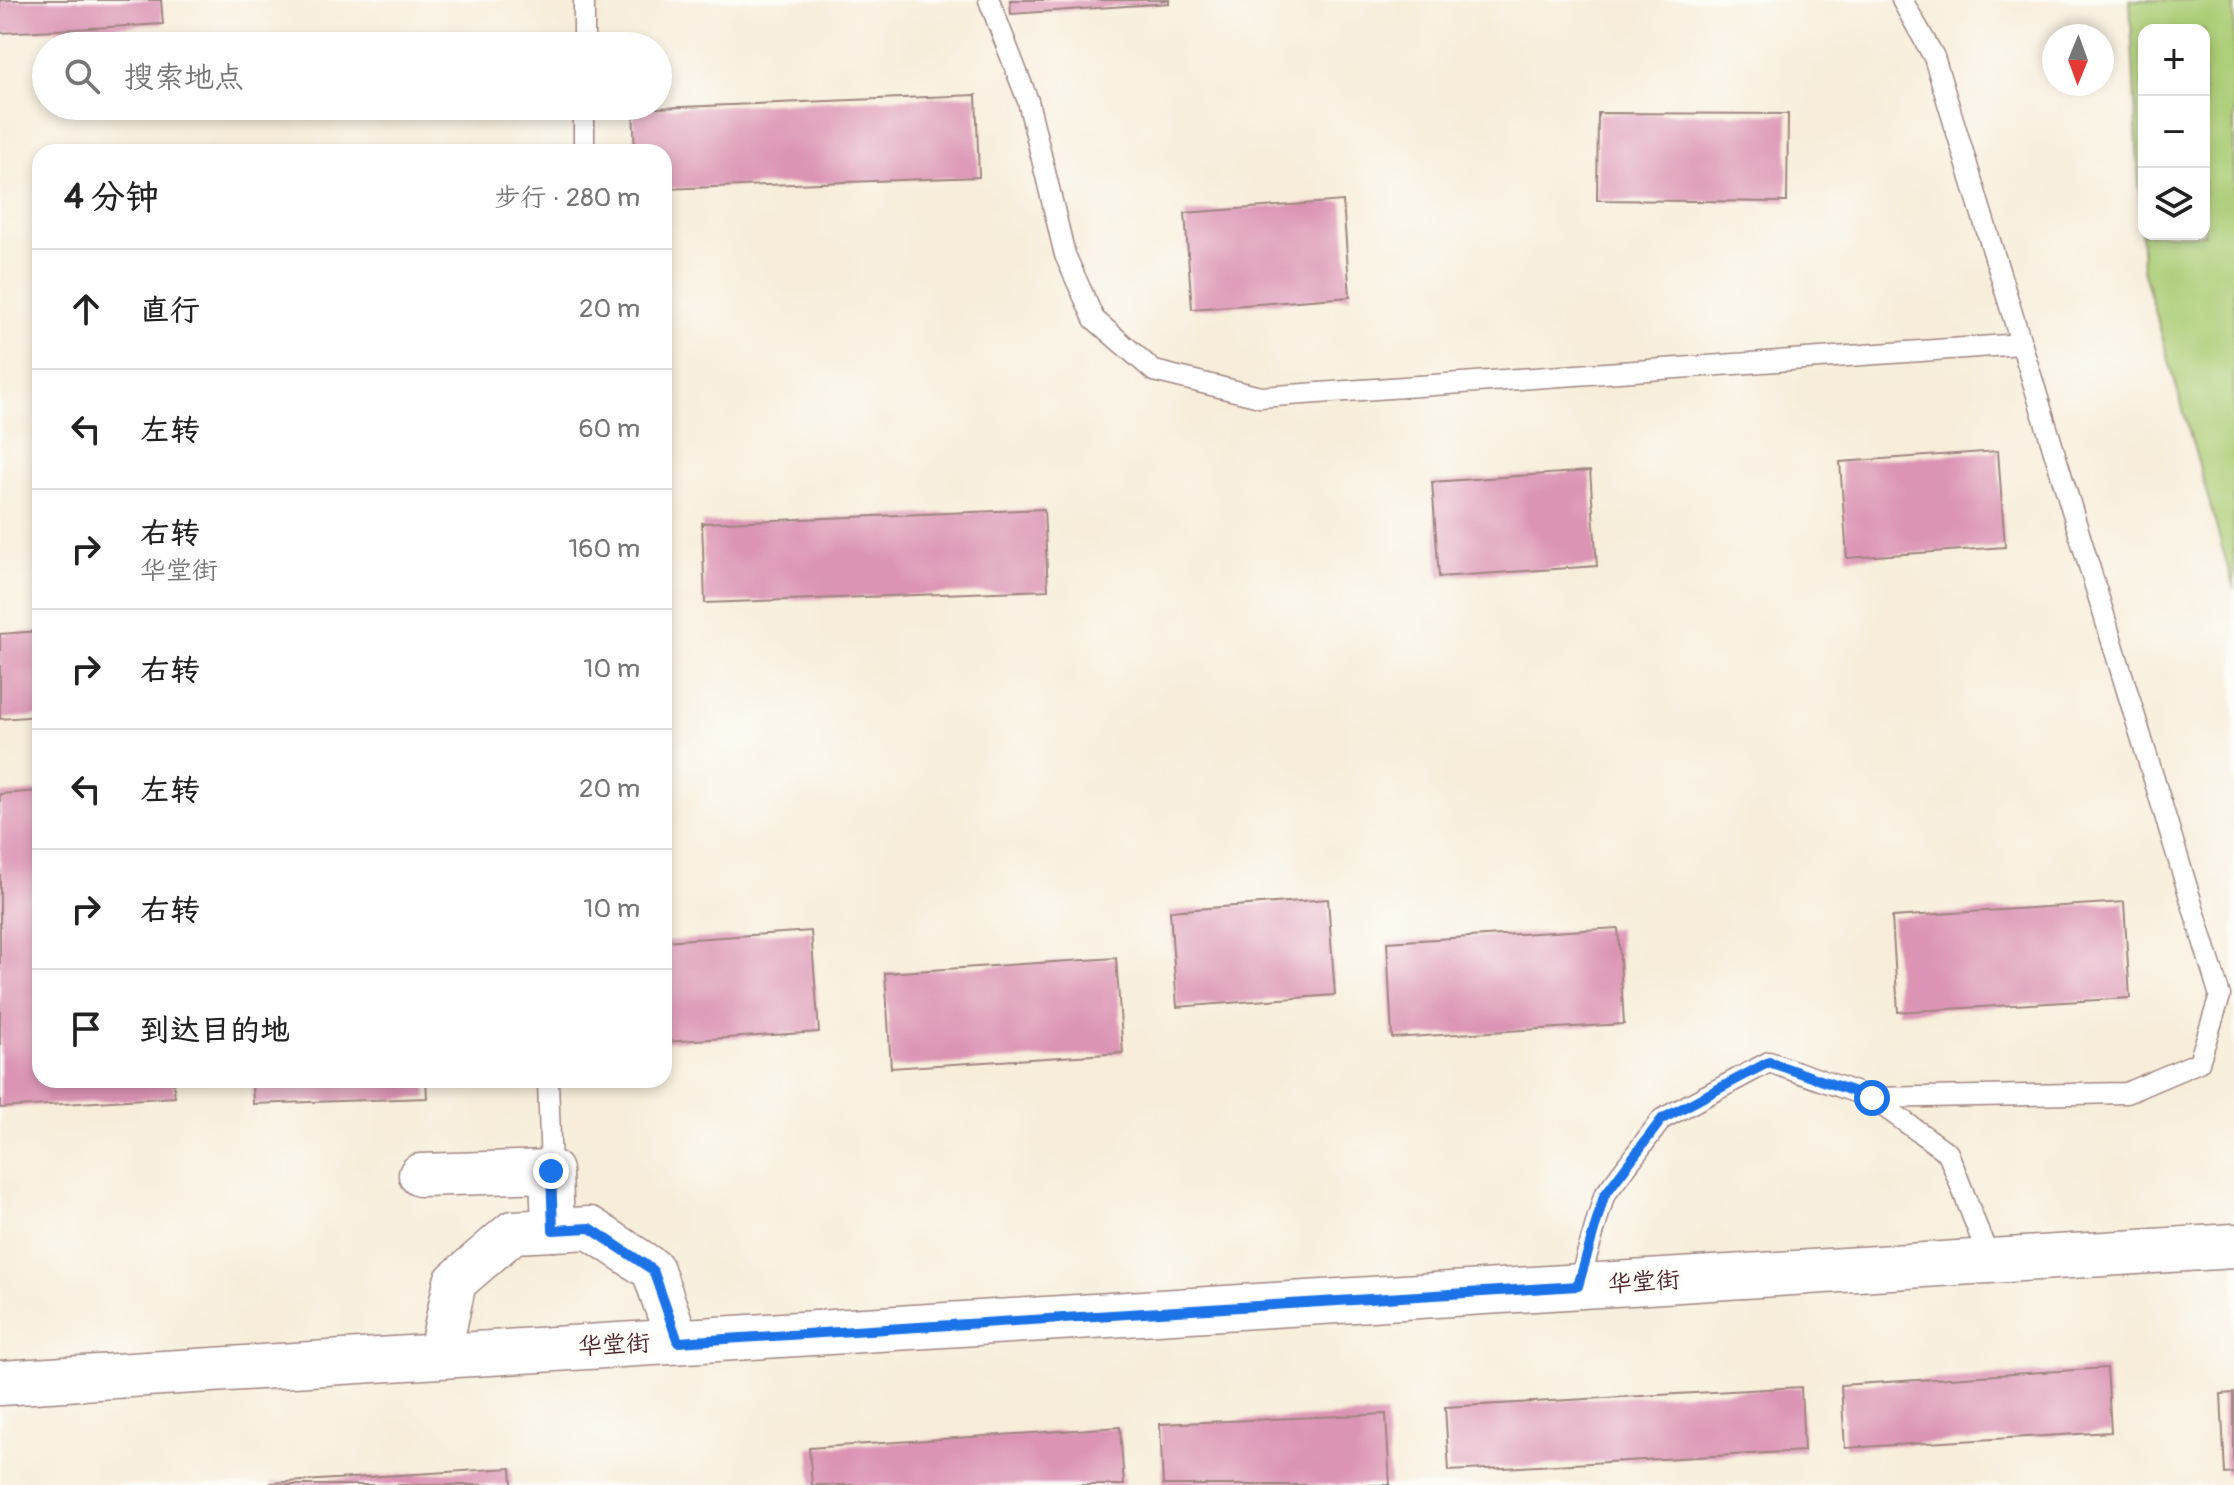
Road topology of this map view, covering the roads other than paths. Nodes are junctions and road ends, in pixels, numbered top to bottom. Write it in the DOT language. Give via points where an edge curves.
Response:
graph roads {
  1 [pos="584,0"];
  2 [pos="989,0"];
  3 [pos="1902,0"];
  4 [pos="584,32"];
  5 [pos="584,120"];
  6 [pos="584,144"];
  7 [pos="2022,344"];
  8 [pos="548,1088"];
  9 [pos="1872,1098"];
  10 [pos="551,1171"];
  11 [pos="420,1175"];
  12 [pos="553,1230"];
  13 [pos="2234,1246"];
  14 [pos="1990,1261"];
  15 [pos="1578,1286"];
  16 [pos="678,1342"];
  17 [pos="439,1356"];
  18 [pos="0,1383"];
  1 -- 4 [label="lane"];
  2 -- 7 [label="lane" via="1028,101 1065,255 1094,319 1154,371 1260,397"];
  3 -- 7 [label="lane" via="1934,57"];
  5 -- 6 [label="lane"];
  7 -- 9 [label="lane" via="2220,996 2199,1062 2126,1093"];
  8 -- 10 [label="lane"];
  9 -- 14 [label="lane" via="1948,1153"];
  9 -- 15 [label="lane" via="1769,1062 1662,1119 1604,1196"];
  10 -- 11 [label="street"];
  10 -- 12 [label="street"];
  12 -- 16 [label="street" via="590,1228 653,1270"];
  12 -- 17 [label="street" via="513,1232 455,1282"];
  13 -- 14 [label="street, 华堂街"];
  14 -- 15 [label="street, 华堂街"];
  15 -- 16 [label="street, 华堂街"];
  16 -- 17 [label="street, 华堂街"];
  17 -- 18 [label="street, 华堂街"];
}
